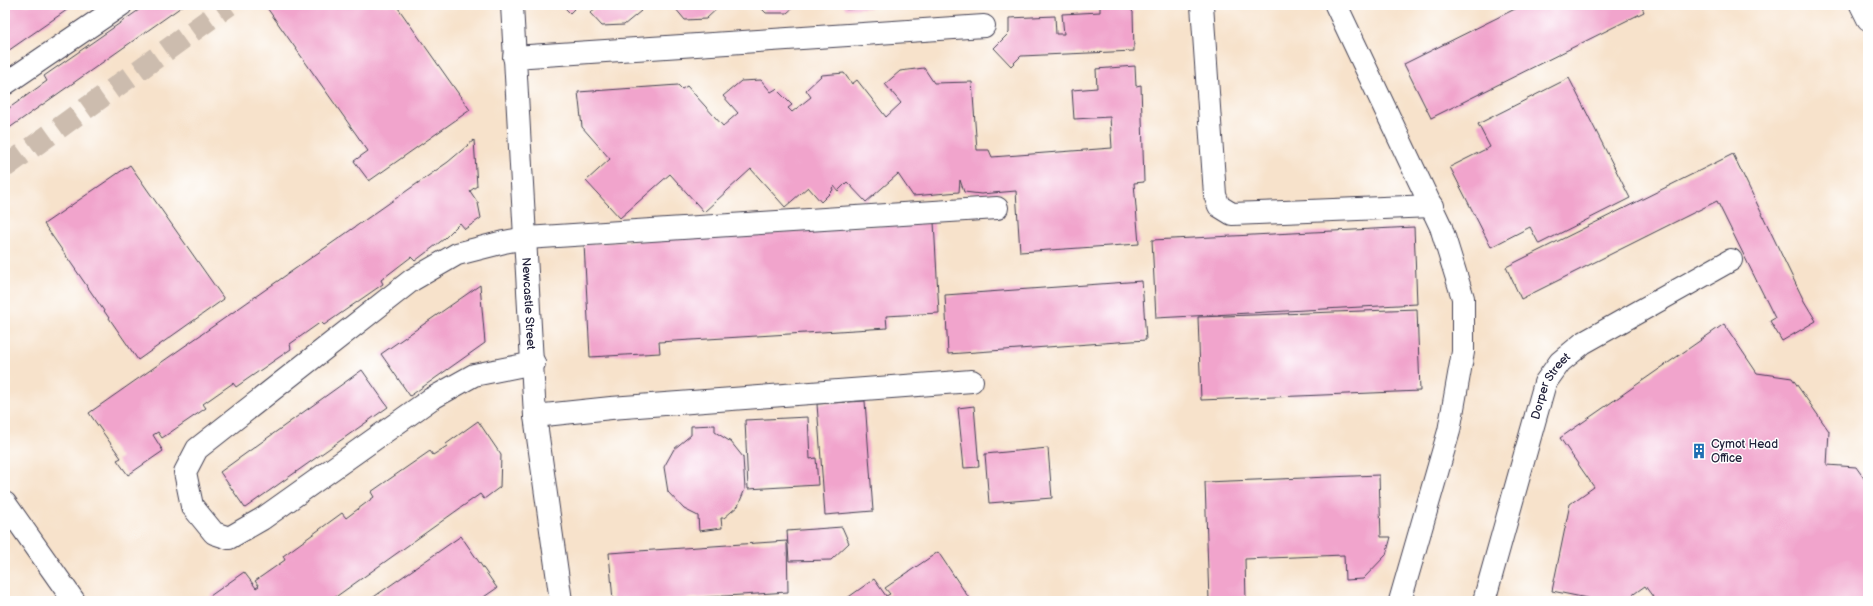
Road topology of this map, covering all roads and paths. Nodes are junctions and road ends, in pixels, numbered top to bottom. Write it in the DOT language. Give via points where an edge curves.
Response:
graph roads {
  1 [pos="121,5"];
  2 [pos="512,5"];
  3 [pos="1202,5"];
  4 [pos="1336,5"];
  5 [pos="1861,5"];
  6 [pos="1868,19"];
  7 [pos="984,26"];
  8 [pos="514,57"];
  9 [pos="5,84"];
  10 [pos="1432,206"];
  11 [pos="997,208"];
  12 [pos="526,238"];
  13 [pos="1731,260"];
  14 [pos="534,363"];
  15 [pos="972,381"];
  16 [pos="535,416"];
  17 [pos="5,503"];
  18 [pos="74,601"];
  19 [pos="561,601"];
  20 [pos="1400,601"];
  21 [pos="1484,601"];
  1 -- 9 [label="main road"];
  2 -- 8 [label="main road, Newcastle Street"];
  3 -- 10 [label="main road" via="1215,195 1220,206 1232,214"];
  4 -- 10 [label="main road"];
  5 -- 6 [label="main road"];
  7 -- 8 [label="main road"];
  8 -- 12 [label="main road, Newcastle Street"];
  10 -- 20 [label="main road" via="1441,226 1463,298 1463,352 1449,431"];
  11 -- 12 [label="main road"];
  12 -- 14 [label="main road, Newcastle Street"];
  12 -- 14 [label="main road" via="457,254 412,280 197,449 185,472 192,506 214,533 230,538 262,519 431,399 474,374"];
  13 -- 21 [label="main road, Dorper Street" via="1583,343 1560,362 1545,383"];
  14 -- 16 [label="main road, Newcastle Street"];
  15 -- 16 [label="main road"];
  16 -- 19 [label="main road, Newcastle Street"];
  17 -- 18 [label="main road"];
}
